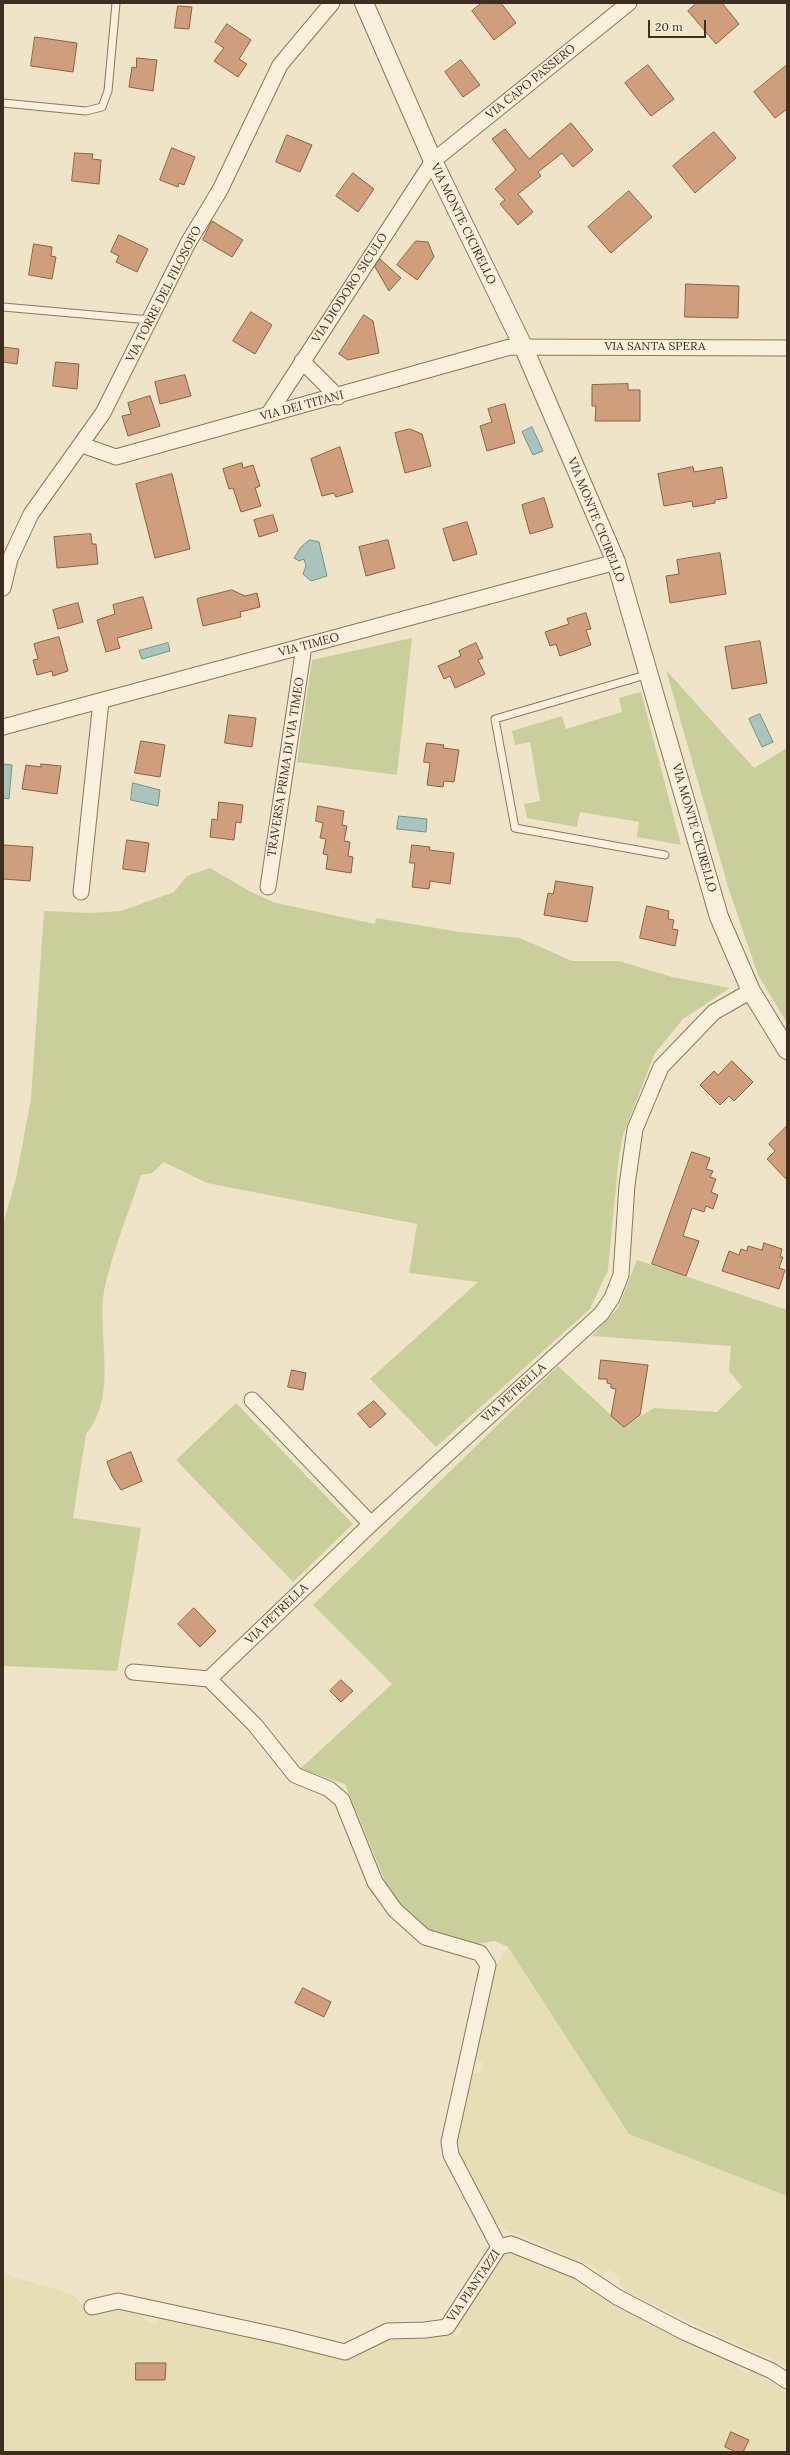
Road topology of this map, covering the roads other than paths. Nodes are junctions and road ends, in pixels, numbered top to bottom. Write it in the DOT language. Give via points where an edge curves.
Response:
graph roads {
  1 [pos="116,3"];
  2 [pos="332,3"];
  3 [pos="364,3"];
  4 [pos="629,3"];
  5 [pos="3,103"];
  6 [pos="433,161"];
  7 [pos="3,307"];
  8 [pos="150,320"];
  9 [pos="523,346"];
  10 [pos="787,348"];
  11 [pos="302,362"];
  12 [pos="338,396"];
  13 [pos="268,415"];
  14 [pos="82,445"];
  15 [pos="616,562"];
  16 [pos="3,588"];
  17 [pos="304,646"];
  18 [pos="649,674"];
  19 [pos="101,701"];
  20 [pos="3,727"];
  21 [pos="665,855"];
  22 [pos="268,887"];
  23 [pos="81,892"];
  24 [pos="750,990"];
  25 [pos="787,1050"];
  26 [pos="252,1400"];
  27 [pos="371,1524"];
  28 [pos="133,1672"];
  29 [pos="209,1679"];
  30 [pos="499,2248"];
  31 [pos="92,2307"];
  32 [pos="787,2381"];
  1 -- 5 [label="lane" via="108,92 102,107 86,111"];
  2 -- 8 [label="street, VIA TORRE DEL FILOSOFO" via="283,61 220,190 188,243"];
  3 -- 6 [label="street, VIA MONTE CICIRELLO"];
  4 -- 6 [label="street, VIA CAPO PASSERO"];
  6 -- 9 [label="street, VIA MONTE CICIRELLO"];
  6 -- 11 [label="street, VIA DIODORO SICULO"];
  7 -- 8 [label="lane"];
  8 -- 14 [label="street, VIA TORRE DEL FILOSOFO" via="103,413"];
  9 -- 10 [label="street, VIA SANTA SPERA"];
  9 -- 12 [label="street, VIA DEI TITANI" via="510,347"];
  9 -- 15 [label="street, VIA MONTE CICIRELLO"];
  11 -- 12 [label="street"];
  11 -- 13 [label="street, VIA DIODORO SICULO"];
  12 -- 13 [label="street, VIA DEI TITANI"];
  13 -- 14 [label="street, VIA DEI TITANI" via="116,457"];
  14 -- 16 [label="street, VIA TORRE DEL FILOSOFO" via="31,514 10,559"];
  15 -- 17 [label="street, VIA TIMEO"];
  15 -- 18 [label="street, VIA MONTE CICIRELLO"];
  17 -- 19 [label="street, VIA TIMEO"];
  17 -- 22 [label="street, TRAVERSA PRIMA DI VIA TIMEO"];
  18 -- 21 [label="lane" via="495,719 516,828"];
  18 -- 24 [label="street, VIA MONTE CICIRELLO" via="719,917"];
  19 -- 20 [label="street, VIA TIMEO"];
  19 -- 23 [label="street"];
  24 -- 25 [label="street, VIA MONTE CICIRELLO"];
  24 -- 27 [label="street, VIA PETRELLA" via="714,1012 661,1067 635,1129 627,1184 621,1275 602,1314"];
  26 -- 27 [label="street"];
  27 -- 29 [label="street, VIA PETRELLA"];
  28 -- 29 [label="street"];
  29 -- 30 [label="street" via="255,1725 295,1775 330,1789 342,1800 375,1882 395,1910 425,1937 480,1953 488,1965 449,2142 451,2155"];
  30 -- 31 [label="street, VIA PIANTAZZI" via="446,2327 388,2331 345,2352 118,2301"];
  30 -- 32 [label="street, VIA PIANTAZZI" via="511,2244 578,2270 618,2297 686,2333 772,2371"];
}
